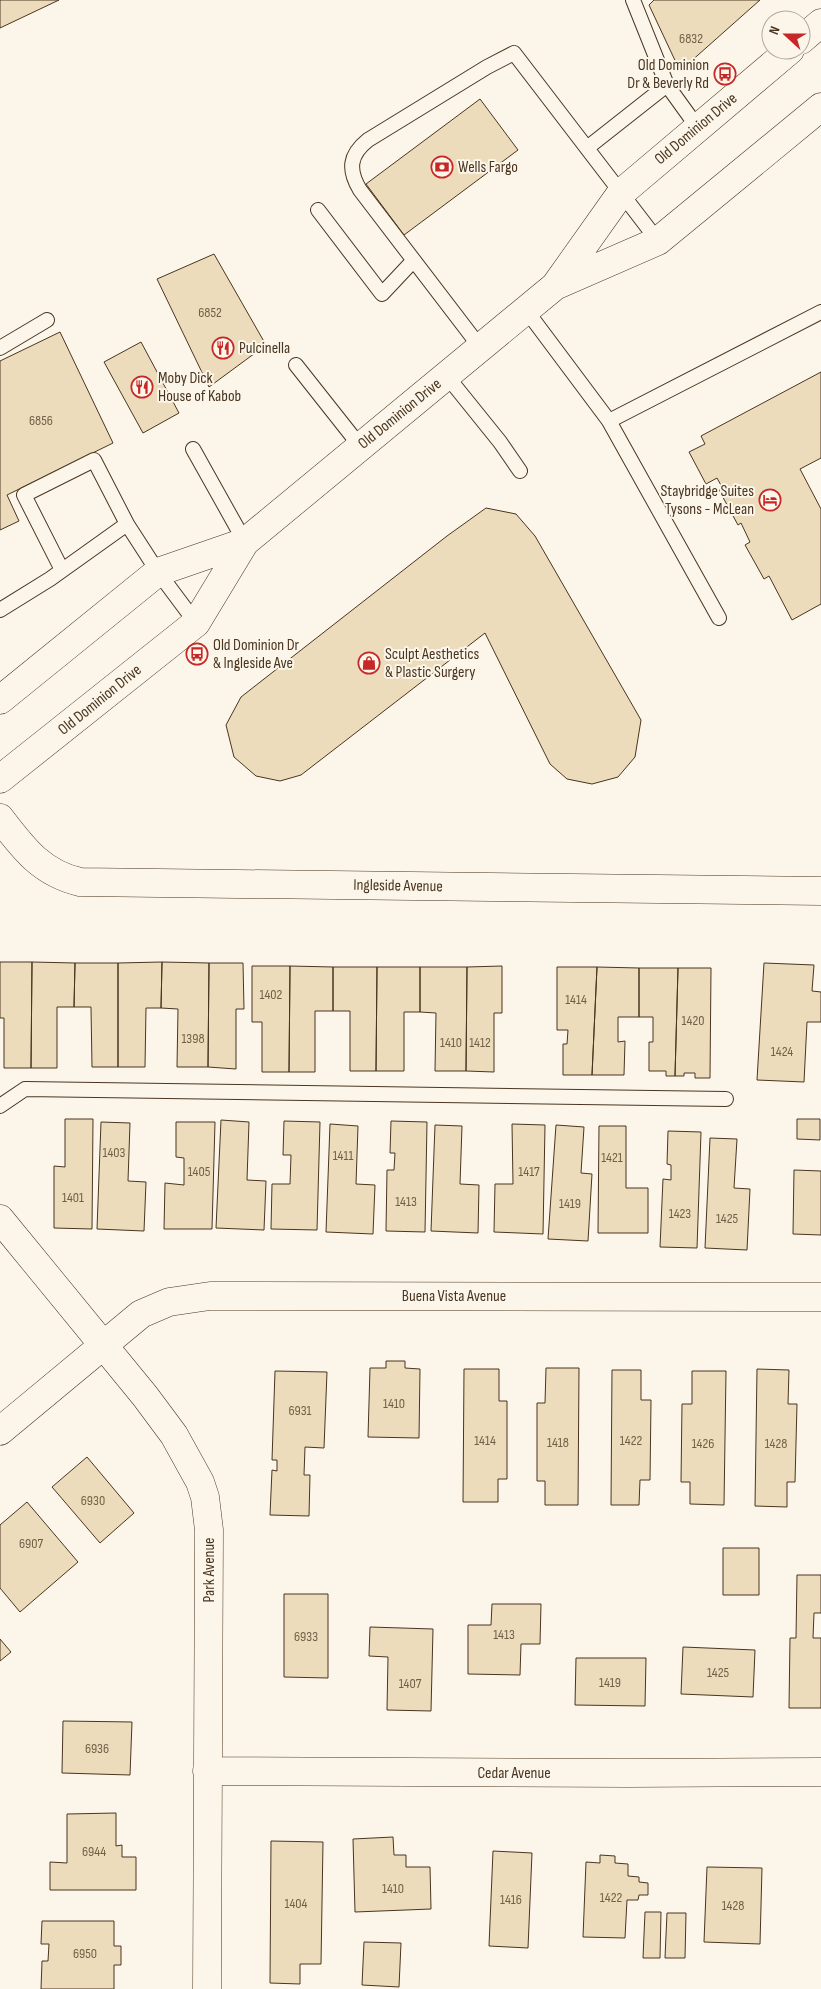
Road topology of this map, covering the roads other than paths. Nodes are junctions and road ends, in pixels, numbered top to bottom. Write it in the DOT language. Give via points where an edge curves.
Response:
graph roads {
  1 [pos="633,0"];
  2 [pos="821,23"];
  3 [pos="811,32"];
  4 [pos="778,60"];
  5 [pos="667,85"];
  6 [pos="821,107"];
  7 [pos="698,128"];
  8 [pos="586,148"];
  9 [pos="621,193"];
  10 [pos="318,210"];
  11 [pos="658,241"];
  12 [pos="414,261"];
  13 [pos="555,286"];
  14 [pos="526,310"];
  15 [pos="821,312"];
  16 [pos="47,320"];
  17 [pos="0,348"];
  18 [pos="480,348"];
  19 [pos="296,365"];
  20 [pos="446,376"];
  21 [pos="609,421"];
  22 [pos="360,446"];
  23 [pos="193,449"];
  24 [pos="520,471"];
  25 [pos="127,524"];
  26 [pos="245,542"];
  27 [pos="62,570"];
  28 [pos="158,572"];
  29 [pos="0,610"];
  30 [pos="719,618"];
  31 [pos="196,623"];
  32 [pos="0,700"];
  33 [pos="0,780"];
  34 [pos="0,818"];
  35 [pos="821,891"];
  36 [pos="726,1099"];
  37 [pos="0,1106"];
  38 [pos="0,1219"];
  39 [pos="821,1297"];
  40 [pos="102,1345"];
  41 [pos="0,1431"];
  42 [pos="207,1771"];
  43 [pos="821,1772"];
  44 [pos="207,1989"];
  1 -- 5 [label="lane"];
  2 -- 3 [label="street"];
  4 -- 7 [label="street, Old Dominion Drive"];
  5 -- 7 [label="lane"];
  5 -- 8 [label="lane"];
  6 -- 11 [label="street, Old Dominion Drive"];
  7 -- 9 [label="street, Old Dominion Drive"];
  8 -- 9 [label="lane"];
  8 -- 12 [label="lane" via="514,53 368,140 354,155 352,173 355,181"];
  9 -- 11 [label="lane"];
  9 -- 13 [label="street, Old Dominion Drive"];
  10 -- 12 [label="lane" via="382,294"];
  11 -- 13 [label="street, Old Dominion Drive"];
  12 -- 18 [label="lane"];
  13 -- 14 [label="street, Old Dominion Drive"];
  14 -- 18 [label="street, Old Dominion Drive"];
  14 -- 21 [label="lane"];
  15 -- 21 [label="lane"];
  16 -- 17 [label="lane"];
  18 -- 20 [label="street, Old Dominion Drive"];
  19 -- 22 [label="lane"];
  20 -- 22 [label="street, Old Dominion Drive"];
  20 -- 24 [label="lane"];
  21 -- 30 [label="lane"];
  22 -- 26 [label="street, Old Dominion Drive"];
  23 -- 26 [label="lane"];
  25 -- 27 [label="lane"];
  25 -- 27 [label="lane" via="94,460 24,495"];
  25 -- 28 [label="lane"];
  26 -- 28 [label="street, Old Dominion Drive"];
  26 -- 31 [label="street, Old Dominion Drive"];
  27 -- 29 [label="lane"];
  28 -- 31 [label="lane"];
  28 -- 32 [label="street, Old Dominion Drive"];
  31 -- 33 [label="street, Old Dominion Drive"];
  34 -- 35 [label="street, Ingleside Avenue" via="24,848 44,866 60,876 80,882"];
  36 -- 37 [label="lane" via="25,1089"];
  38 -- 40 [label="street, Park Avenue"];
  39 -- 40 [label="street, Buena Vista Avenue" via="210,1296 155,1307"];
  40 -- 41 [label="street, Buena Vista Avenue"];
  40 -- 42 [label="street, Park Avenue" via="174,1435 205,1497 209,1546"];
  42 -- 43 [label="street, Cedar Avenue"];
  42 -- 44 [label="street, Park Avenue"];
}
